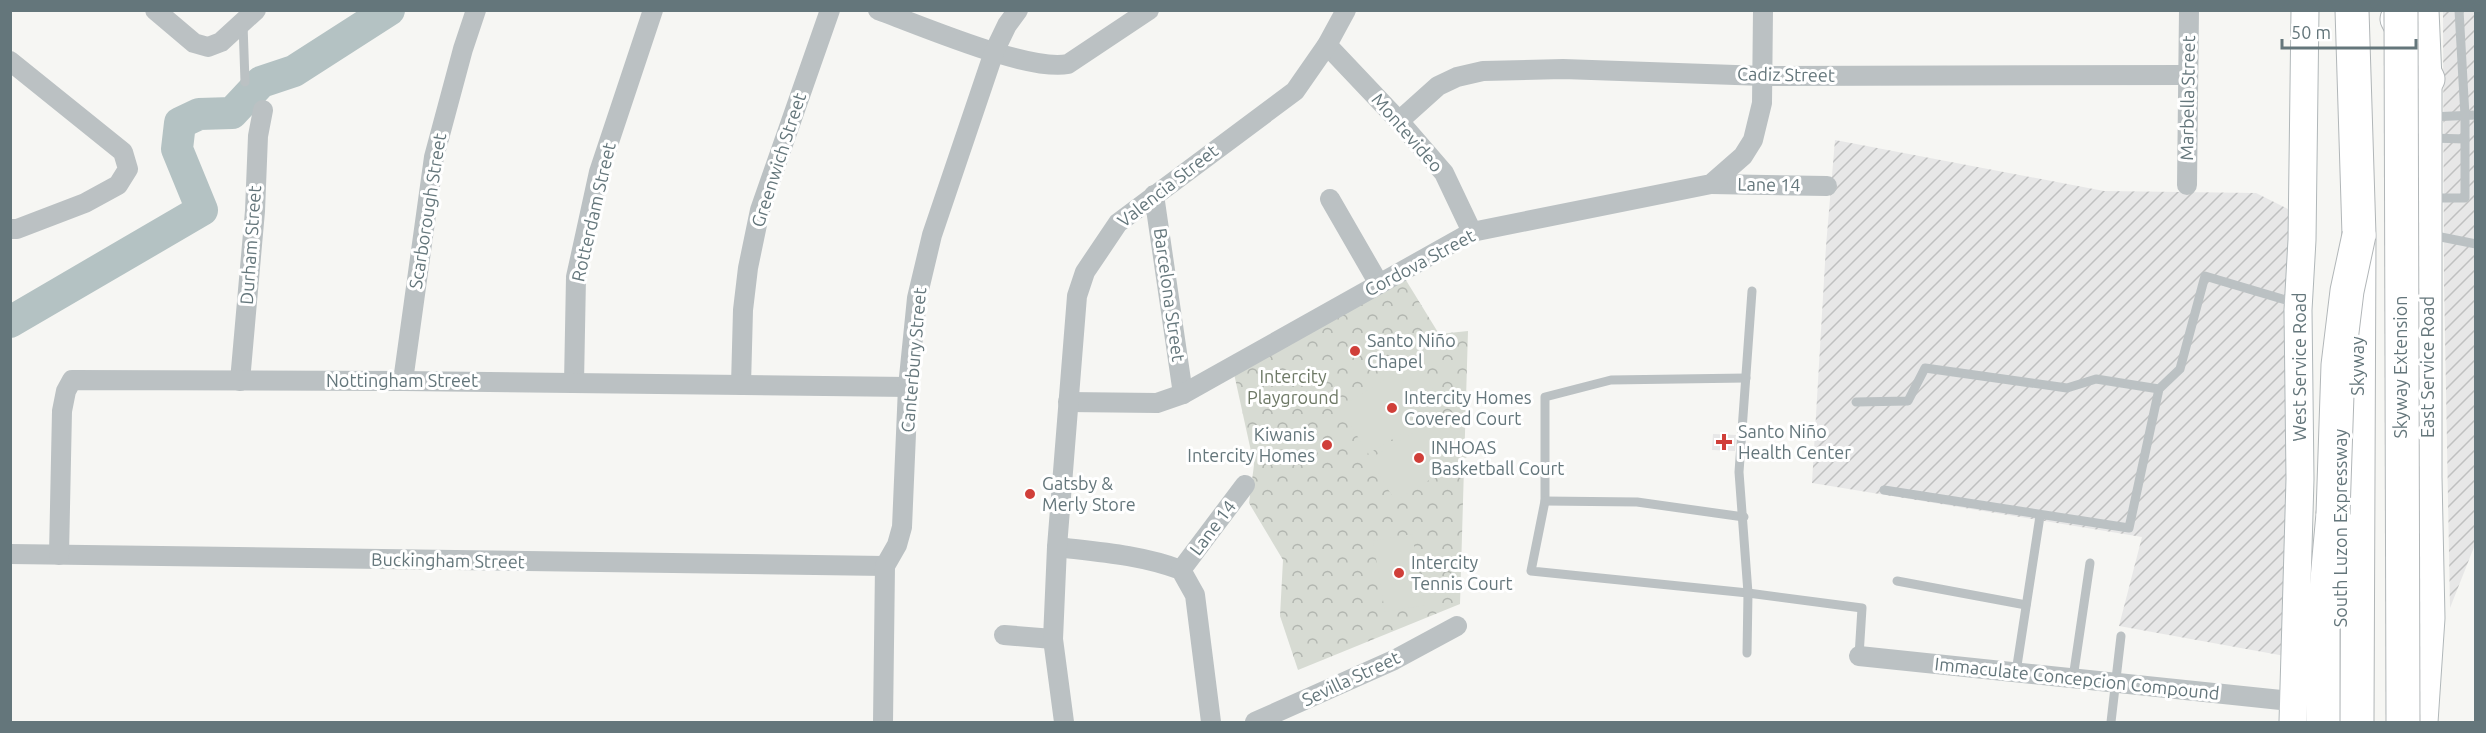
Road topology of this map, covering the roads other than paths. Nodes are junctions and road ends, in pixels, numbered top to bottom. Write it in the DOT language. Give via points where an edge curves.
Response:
graph roads {
  1 [pos="155,10"];
  2 [pos="476,10"];
  3 [pos="653,10"];
  4 [pos="830,10"];
  5 [pos="878,10"];
  6 [pos="1018,10"];
  7 [pos="1149,10"];
  8 [pos="1346,10"];
  9 [pos="1762,10"];
  10 [pos="2190,10"];
  11 [pos="2305,10"];
  12 [pos="2338,10"];
  13 [pos="2352,10"];
  14 [pos="2365,10"];
  15 [pos="2385,10"];
  16 [pos="2393,10"];
  17 [pos="2401,10"];
  18 [pos="2425,10"];
  19 [pos="2459,10"];
  20 [pos="250,16"];
  21 [pos="1327,45"];
  22 [pos="994,52"];
  23 [pos="10,61"];
  24 [pos="2188,75"];
  25 [pos="1764,76"];
  26 [pos="2428,78"];
  27 [pos="245,82"];
  28 [pos="263,110"];
  29 [pos="2475,115"];
  30 [pos="2465,116"];
  31 [pos="1399,121"];
  32 [pos="2428,128"];
  33 [pos="2465,139"];
  34 [pos="1711,184"];
  35 [pos="2187,185"];
  36 [pos="1827,186"];
  37 [pos="1154,195"];
  38 [pos="2428,198"];
  39 [pos="1330,199"];
  40 [pos="10,229"];
  41 [pos="1472,232"];
  42 [pos="2427,234"];
  43 [pos="2359,235"];
  44 [pos="2475,244"];
  45 [pos="1379,284"];
  46 [pos="1752,291"];
  47 [pos="2298,310"];
  48 [pos="1746,378"];
  49 [pos="240,381"];
  50 [pos="403,381"];
  51 [pos="574,383"];
  52 [pos="741,385"];
  53 [pos="908,387"];
  54 [pos="2159,389"];
  55 [pos="1183,394"];
  56 [pos="1068,402"];
  57 [pos="1856,402"];
  58 [pos="1245,486"];
  59 [pos="1884,490"];
  60 [pos="1545,501"];
  61 [pos="2040,516"];
  62 [pos="1744,517"];
  63 [pos="1057,547"];
  64 [pos="10,554"];
  65 [pos="59,555"];
  66 [pos="2090,563"];
  67 [pos="885,566"];
  68 [pos="1181,570"];
  69 [pos="1897,581"];
  70 [pos="1748,593"];
  71 [pos="2026,605"];
  72 [pos="1451,630"];
  73 [pos="1004,635"];
  74 [pos="2121,636"];
  75 [pos="1053,639"];
  76 [pos="1747,653"];
  77 [pos="1859,656"];
  78 [pos="2016,672"];
  79 [pos="2073,678"];
  80 [pos="2115,682"];
  81 [pos="2294,713"];
  82 [pos="2420,722"];
  83 [pos="883,723"];
  84 [pos="1064,723"];
  85 [pos="1211,723"];
  86 [pos="1256,723"];
  87 [pos="2111,723"];
  88 [pos="2323,723"];
  89 [pos="2342,723"];
  90 [pos="2357,723"];
  91 [pos="2373,723"];
  92 [pos="2388,723"];
  1 -- 20 [label="street" via="194,43 208,47 221,42"];
  2 -- 50 [label="street, Scarborough Street" via="434,157"];
  3 -- 51 [label="street, Rotterdam Street" via="599,172 576,277"];
  4 -- 52 [label="street, Greenwich Street" via="759,210 743,310"];
  5 -- 22 [label="street"];
  6 -- 22 [label="street, Canterbury Street"];
  7 -- 22 [label="street" via="1068,64 1055,67"];
  8 -- 21 [label="street, Valencia Street"];
  9 -- 25 [label="street, Cordova Street"];
  10 -- 24 [label="street, Marbella Street"];
  11 -- 47 [label="main road, West Service Road"];
  12 -- 89 [label="highway, South Luzon Expressway"];
  13 -- 43 [label="highway, Skyway"];
  14 -- 91 [label="highway, Skyway"];
  15 -- 92 [label="highway"];
  16 -- 26 [label="highway"];
  17 -- 82 [label="highway, Skyway Extension, bridge" via="2400,493"];
  18 -- 26 [label="main road, East Service Road"];
  19 -- 30 [label="lane"];
  20 -- 27 [label="lane"];
  21 -- 31 [label="street, Montevideo"];
  21 -- 37 [label="street, Valencia Street" via="1295,91"];
  22 -- 53 [label="street, Canterbury Street" via="932,235 917,298"];
  23 -- 40 [label="street" via="123,152 129,169 118,185 86,203"];
  24 -- 25 [label="street, Cadiz Street"];
  24 -- 35 [label="street, Marbella Street"];
  25 -- 31 [label="street, Cadiz Street" via="1563,69 1484,71 1438,86"];
  25 -- 34 [label="street, Cordova Street" via="1753,140 1743,156"];
  26 -- 32 [label="main road, East Service Road"];
  28 -- 49 [label="street, Durham Street"];
  29 -- 30 [label="lane"];
  30 -- 32 [label="lane"];
  30 -- 33 [label="lane"];
  31 -- 41 [label="street, Montevideo" via="1444,173"];
  32 -- 33 [label="lane"];
  32 -- 38 [label="main road, East Service Road"];
  33 -- 38 [label="lane" via="2465,198"];
  34 -- 36 [label="street, Lane 14"];
  34 -- 41 [label="street, Cordova Street"];
  37 -- 55 [label="street, Barcelona Street"];
  37 -- 56 [label="street, Valencia Street" via="1118,223 1085,272 1077,296"];
  38 -- 42 [label="main road, East Service Road"];
  39 -- 45 [label="street"];
  41 -- 45 [label="street, Cordova Street"];
  42 -- 44 [label="lane"];
  42 -- 82 [label="main road, East Service Road" via="2431,618"];
  43 -- 88 [label="highway, bridge" via="2338,365 2333,514 2323,623"];
  43 -- 90 [label="highway, Skyway, bridge"];
  45 -- 55 [label="street, Cordova Street"];
  46 -- 48 [label="lane"];
  47 -- 54 [label="lane" via="2289,301 2205,276 2180,369"];
  47 -- 81 [label="main road, West Service Road" via="2300,479"];
  48 -- 60 [label="lane" via="1611,380 1545,397"];
  48 -- 62 [label="lane" via="1739,472"];
  49 -- 50 [label="street, Nottingham Street"];
  49 -- 65 [label="street, Nottingham Street" via="72,380 62,411"];
  50 -- 51 [label="street, Nottingham Street"];
  51 -- 52 [label="street, Nottingham Street"];
  52 -- 53 [label="street, Nottingham Street"];
  53 -- 67 [label="street, Canterbury Street" via="902,527"];
  54 -- 57 [label="lane" via="2096,379 2067,388 1925,369 1908,401"];
  54 -- 61 [label="lane" via="2129,528"];
  55 -- 56 [label="street, Cordova Street" via="1157,403"];
  56 -- 63 [label="street, Valencia Street"];
  58 -- 68 [label="street, Lane 14"];
  59 -- 61 [label="lane"];
  60 -- 62 [label="lane" via="1637,502"];
  60 -- 70 [label="lane" via="1531,571"];
  61 -- 71 [label="lane"];
  62 -- 70 [label="lane"];
  63 -- 68 [label="street" via="1118,554"];
  63 -- 75 [label="street, Valencia Street"];
  64 -- 65 [label="street, Buckingham Street"];
  65 -- 67 [label="street, Buckingham Street"];
  66 -- 79 [label="lane"];
  67 -- 83 [label="street, Canterbury Street"];
  68 -- 85 [label="street" via="1195,595"];
  69 -- 71 [label="lane"];
  70 -- 76 [label="lane"];
  70 -- 77 [label="lane" via="1862,608"];
  71 -- 78 [label="lane"];
  72 -- 86 [label="street, Sevilla Street"];
  73 -- 75 [label="street"];
  74 -- 80 [label="lane"];
  75 -- 84 [label="street, Valencia Street"];
  77 -- 78 [label="street, Immaculate Concepcion Compound"];
  78 -- 79 [label="street, Immaculate Concepcion Compound"];
  79 -- 80 [label="street, Immaculate Concepcion Compound"];
  80 -- 81 [label="street, Immaculate Concepcion Compound" via="2281,700"];
  80 -- 87 [label="lane"];
}
